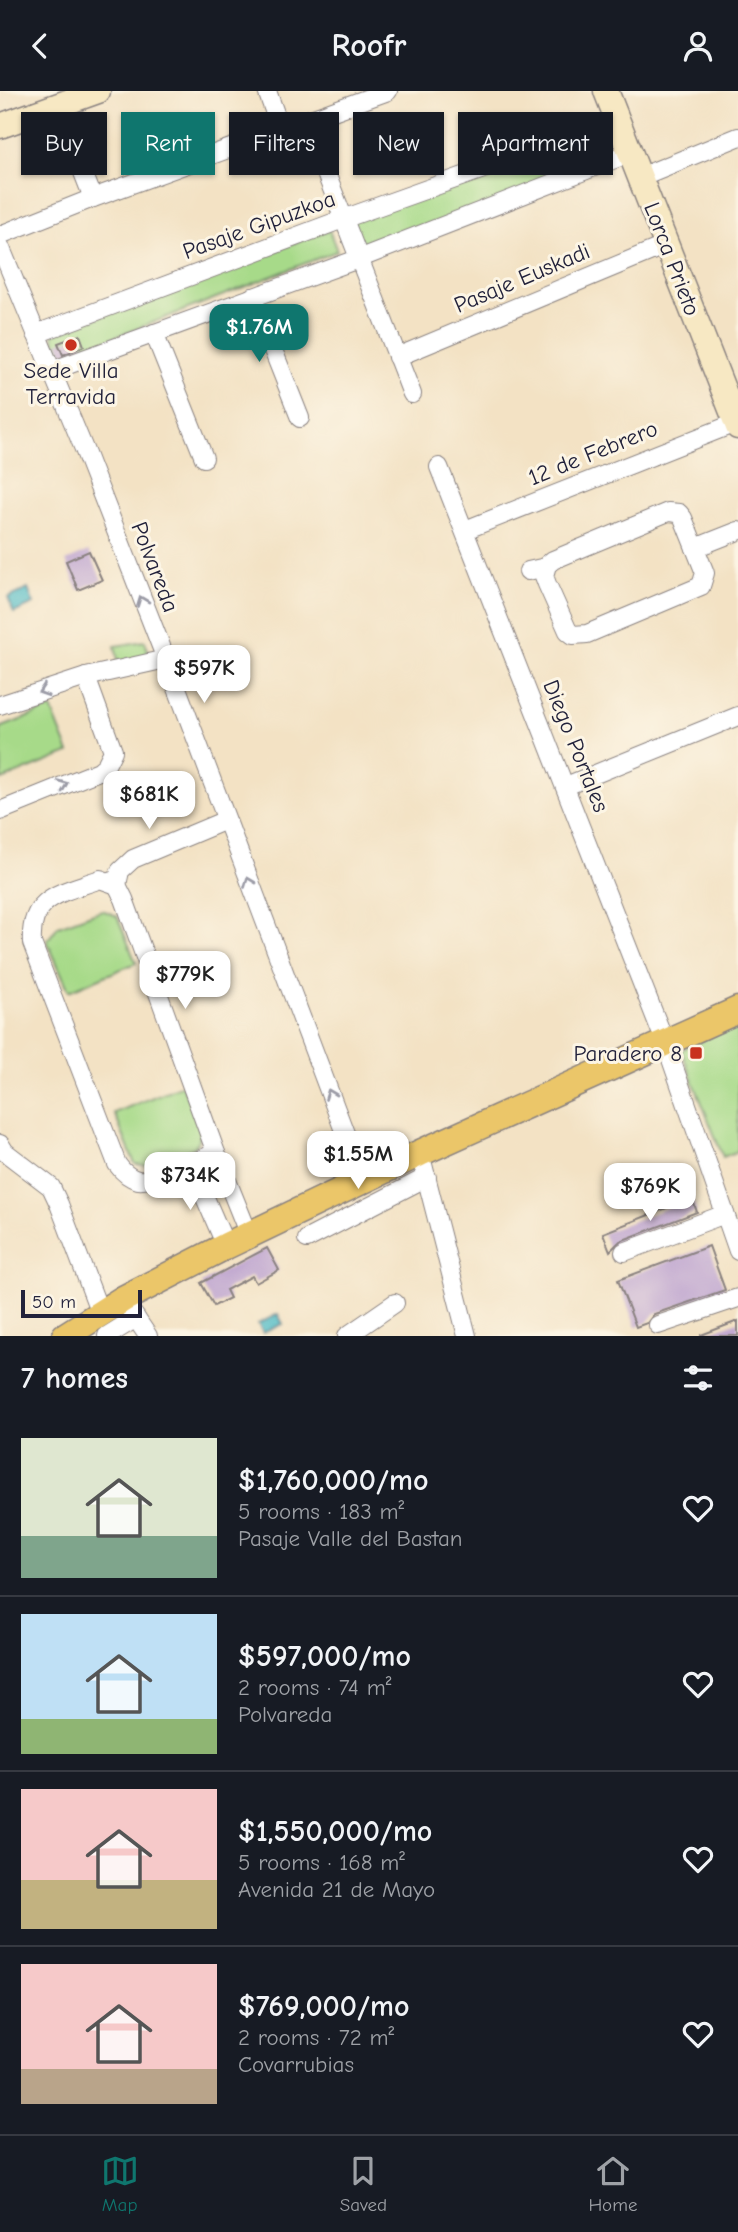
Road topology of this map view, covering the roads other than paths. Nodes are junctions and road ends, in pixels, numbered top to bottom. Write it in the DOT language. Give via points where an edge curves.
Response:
graph roads {
  1 [pos="98,91"];
  2 [pos="267,91"];
  3 [pos="606,91"];
  4 [pos="380,92"];
  5 [pos="275,112"];
  6 [pos="331,112"];
  7 [pos="618,121"];
  8 [pos="0,126"];
  9 [pos="738,137"];
  10 [pos="630,153"];
  11 [pos="84,175"];
  12 [pos="157,175"];
  13 [pos="327,175"];
  14 [pos="640,177"];
  15 [pos="93,198"];
  16 [pos="344,219"];
  17 [pos="0,235"];
  18 [pos="666,245"];
  19 [pos="0,246"];
  20 [pos="358,260"];
  21 [pos="252,297"];
  22 [pos="154,333"];
  23 [pos="36,334"];
  24 [pos="397,357"];
  25 [pos="51,371"];
  26 [pos="412,394"];
  27 [pos="300,418"];
  28 [pos="737,424"];
  29 [pos="204,458"];
  30 [pos="439,467"];
  31 [pos="465,530"];
  32 [pos="738,531"];
  33 [pos="695,548"];
  34 [pos="166,659"];
  35 [pos="86,677"];
  36 [pos="0,705"];
  37 [pos="738,716"];
  38 [pos="566,786"];
  39 [pos="0,811"];
  40 [pos="226,820"];
  41 [pos="117,885"];
  42 [pos="738,1010"];
  43 [pos="665,1042"];
  44 [pos="2,1150"];
  45 [pos="216,1153"];
  46 [pos="190,1163"];
  47 [pos="424,1165"];
  48 [pos="363,1181"];
  49 [pos="725,1215"];
  50 [pos="307,1239"];
  51 [pos="238,1241"];
  52 [pos="738,1251"];
  53 [pos="624,1252"];
  54 [pos="738,1298"];
  55 [pos="395,1303"];
  56 [pos="130,1308"];
  57 [pos="104,1325"];
  58 [pos="658,1325"];
  59 [pos="65,1336"];
  60 [pos="148,1336"];
  61 [pos="347,1336"];
  62 [pos="467,1336"];
  1 -- 8 [label="main road"];
  2 -- 5 [label="street"];
  3 -- 7 [label="main road, Lorca Prieto"];
  4 -- 6 [label="street"];
  7 -- 10 [label="main road, Lorca Prieto"];
  7 -- 16 [label="street, Pasaje Gipuzkoa"];
  9 -- 14 [label="street"];
  10 -- 14 [label="main road, Lorca Prieto"];
  10 -- 20 [label="street"];
  11 -- 15 [label="street"];
  12 -- 15 [label="street"];
  13 -- 16 [label="street"];
  14 -- 18 [label="main road, Lorca Prieto"];
  15 -- 17 [label="street"];
  16 -- 20 [label="street"];
  16 -- 23 [label="street, Pasaje Gipuzkoa"];
  18 -- 24 [label="street, Pasaje Euskadi"];
  18 -- 28 [label="main road, Lorca Prieto"];
  19 -- 23 [label="street, Polvareda"];
  20 -- 21 [label="street"];
  20 -- 24 [label="street"];
  21 -- 22 [label="street"];
  21 -- 27 [label="street"];
  22 -- 25 [label="street"];
  22 -- 29 [label="street"];
  23 -- 25 [label="street, Polvareda"];
  24 -- 26 [label="street"];
  34 -- 25 [label="street, Polvareda, one-way"];
  28 -- 31 [label="street, 12 de Febrero"];
  30 -- 31 [label="street, Diego Portales"];
  31 -- 38 [label="street, Diego Portales"];
  32 -- 33 [label="street"];
  33 -- 33 [label="street" via="683,518 673,512 537,569 565,627 573,635 582,635 701,586 705,573"];
  34 -- 35 [label="street"];
  34 -- 40 [label="street, Polvareda"];
  35 -- 36 [label="street, one-way"];
  39 -- 35 [label="street, one-way" via="106,765 113,751"];
  37 -- 38 [label="street"];
  38 -- 43 [label="street, Diego Portales"];
  40 -- 41 [label="street" via="133,859 120,871"];
  48 -- 40 [label="street, Polvareda, one-way"];
  41 -- 45 [label="street"];
  41 -- 46 [label="street" via="100,879 46,900 33,918 32,943 122,1171 147,1181"];
  42 -- 43 [label="main road"];
  43 -- 47 [label="main road"];
  43 -- 49 [label="street, Diego Portales"];
  44 -- 57 [label="street" via="51,1187"];
  45 -- 46 [label="street"];
  45 -- 51 [label="street"];
  46 -- 51 [label="street"];
  47 -- 48 [label="main road"];
  47 -- 50 [label="street"];
  47 -- 62 [label="street"];
  48 -- 51 [label="main road"];
  49 -- 52 [label="street, Diego Portales"];
  49 -- 53 [label="street"];
  51 -- 56 [label="main road"];
  54 -- 58 [label="street"];
  55 -- 61 [label="street"];
  56 -- 57 [label="main road"];
  56 -- 60 [label="street"];
  57 -- 59 [label="main road"];
}
